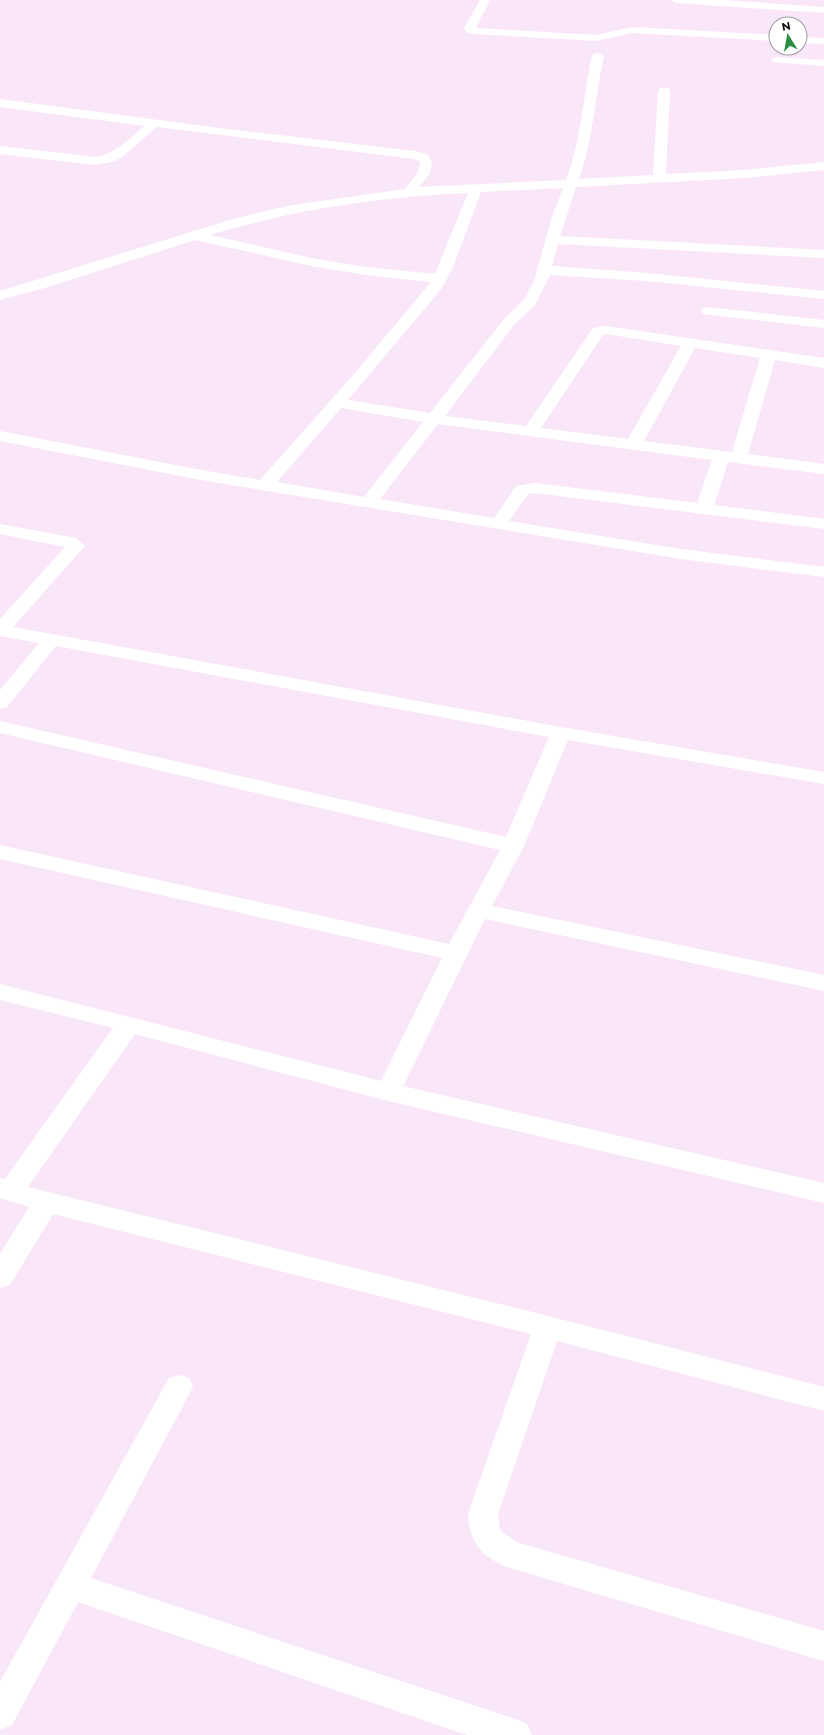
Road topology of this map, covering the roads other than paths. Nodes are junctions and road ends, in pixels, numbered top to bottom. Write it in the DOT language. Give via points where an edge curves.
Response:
graph roads {
  1 [pos="485,0"];
  2 [pos="676,0"];
  3 [pos="824,10"];
  4 [pos="768,38"];
  5 [pos="808,40"];
  6 [pos="824,41"];
  7 [pos="598,56"];
  8 [pos="777,60"];
  9 [pos="824,64"];
  10 [pos="664,91"];
  11 [pos="0,103"];
  12 [pos="155,123"];
  13 [pos="0,150"];
  14 [pos="824,166"];
  15 [pos="659,179"];
  16 [pos="570,183"];
  17 [pos="476,188"];
  18 [pos="409,192"];
  19 [pos="193,236"];
  20 [pos="553,240"];
  21 [pos="824,254"];
  22 [pos="544,270"];
  23 [pos="440,279"];
  24 [pos="824,295"];
  25 [pos="0,296"];
  26 [pos="708,311"];
  27 [pos="824,324"];
  28 [pos="690,344"];
  29 [pos="769,355"];
  30 [pos="824,363"];
  31 [pos="337,403"];
  32 [pos="434,419"];
  33 [pos="531,432"];
  34 [pos="0,436"];
  35 [pos="633,445"];
  36 [pos="721,456"];
  37 [pos="739,458"];
  38 [pos="824,469"];
  39 [pos="265,485"];
  40 [pos="369,502"];
  41 [pos="704,509"];
  42 [pos="499,523"];
  43 [pos="824,524"];
  44 [pos="0,528"];
  45 [pos="824,572"];
  46 [pos="52,639"];
  47 [pos="0,704"];
  48 [pos="0,727"];
  49 [pos="561,733"];
  50 [pos="824,778"];
  51 [pos="514,846"];
  52 [pos="0,852"];
  53 [pos="478,910"];
  54 [pos="456,953"];
  55 [pos="824,983"];
  56 [pos="0,992"];
  57 [pos="129,1024"];
  58 [pos="388,1092"];
  59 [pos="5,1189"];
  60 [pos="824,1193"];
  61 [pos="46,1202"];
  62 [pos="0,1277"];
  63 [pos="548,1327"];
  64 [pos="179,1387"];
  65 [pos="824,1399"];
  66 [pos="70,1585"];
  67 [pos="824,1646"];
  68 [pos="0,1714"];
  69 [pos="515,1735"];
  1 -- 4 [label="street" via="470,30 596,38 618,31 632,30"];
  2 -- 3 [label="street"];
  5 -- 6 [label="street"];
  7 -- 16 [label="street" via="579,162"];
  8 -- 9 [label="street"];
  10 -- 15 [label="street"];
  11 -- 12 [label="street"];
  12 -- 13 [label="street" via="117,155 107,160 95,161"];
  12 -- 18 [label="street" via="415,155 426,162 426,168"];
  14 -- 15 [label="street"];
  15 -- 16 [label="street"];
  16 -- 17 [label="street"];
  16 -- 20 [label="street"];
  17 -- 18 [label="street"];
  17 -- 23 [label="street"];
  18 -- 19 [label="street" via="292,209"];
  19 -- 23 [label="street" via="316,263"];
  19 -- 25 [label="street"];
  20 -- 21 [label="street"];
  20 -- 22 [label="street"];
  22 -- 24 [label="street" via="647,277"];
  22 -- 32 [label="street" via="530,302 509,322"];
  23 -- 31 [label="street" via="427,298"];
  26 -- 27 [label="street"];
  28 -- 29 [label="street"];
  28 -- 33 [label="street" via="606,330 598,331"];
  28 -- 35 [label="street"];
  29 -- 30 [label="street"];
  29 -- 37 [label="street"];
  31 -- 32 [label="street"];
  31 -- 39 [label="street"];
  32 -- 33 [label="street"];
  32 -- 40 [label="street"];
  33 -- 35 [label="street"];
  34 -- 39 [label="street"];
  35 -- 36 [label="street"];
  36 -- 37 [label="street"];
  36 -- 41 [label="street"];
  37 -- 38 [label="street"];
  39 -- 40 [label="street"];
  40 -- 42 [label="street"];
  41 -- 42 [label="street" via="530,488 522,490"];
  41 -- 43 [label="street"];
  42 -- 45 [label="street" via="681,554"];
  44 -- 46 [label="street" via="70,542 76,546 0,630"];
  46 -- 47 [label="street"];
  46 -- 49 [label="street"];
  48 -- 51 [label="street"];
  49 -- 50 [label="street"];
  49 -- 51 [label="street"];
  51 -- 53 [label="street"];
  52 -- 54 [label="street"];
  53 -- 54 [label="street"];
  53 -- 55 [label="street"];
  54 -- 58 [label="street"];
  56 -- 57 [label="street"];
  57 -- 58 [label="street"];
  57 -- 59 [label="street"];
  58 -- 60 [label="street"];
  59 -- 61 [label="street"];
  61 -- 62 [label="street"];
  61 -- 63 [label="street"];
  63 -- 65 [label="street"];
  63 -- 67 [label="street" via="483,1514 483,1528 488,1540 510,1554"];
  64 -- 66 [label="street"];
  66 -- 68 [label="street"];
  66 -- 69 [label="street"];
}
